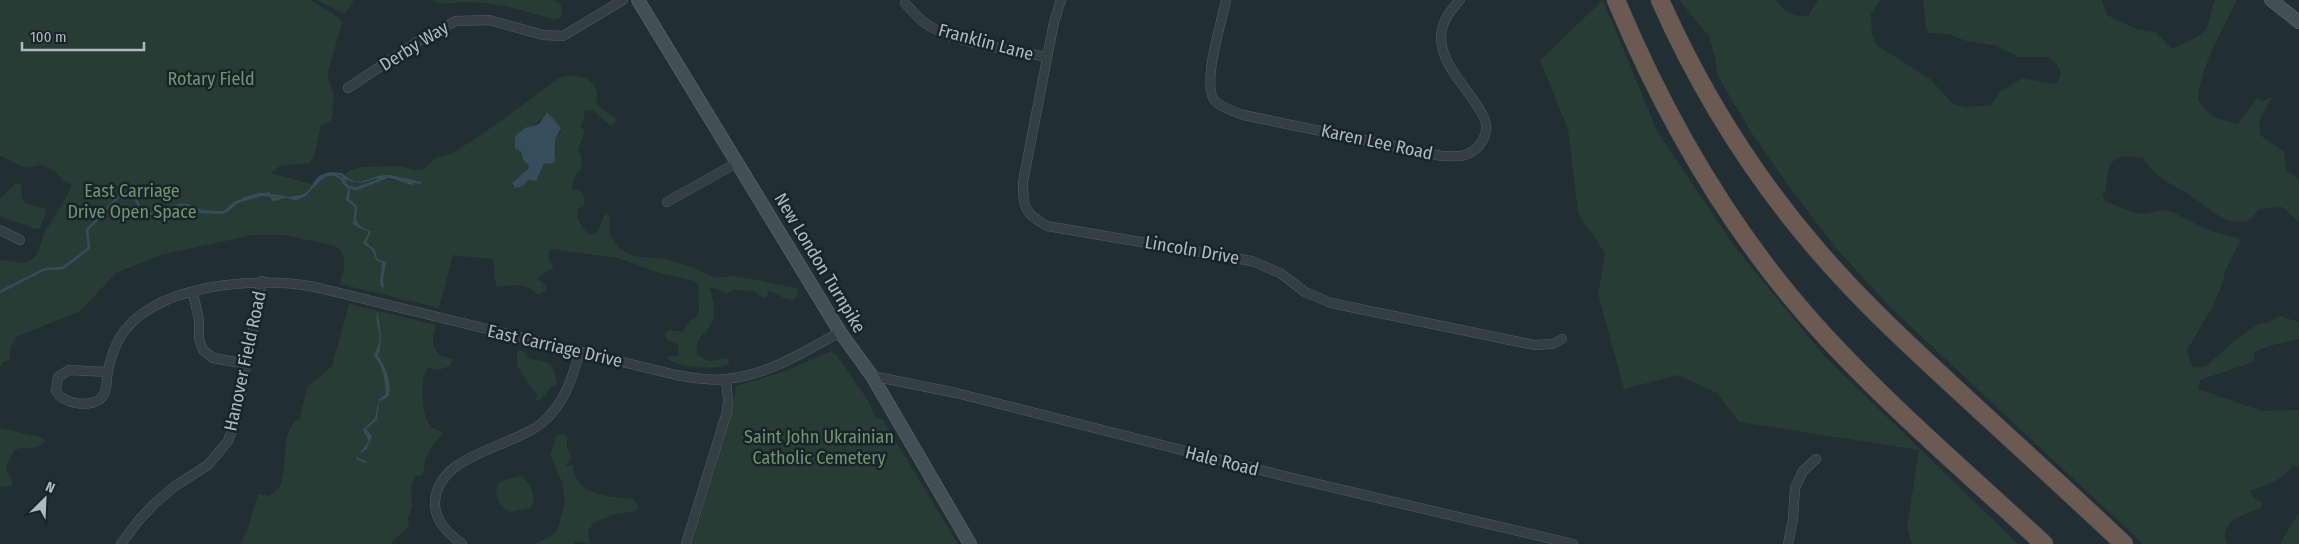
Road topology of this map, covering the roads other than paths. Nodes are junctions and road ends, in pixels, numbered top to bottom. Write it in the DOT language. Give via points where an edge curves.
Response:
graph roads {
  1 [pos="623,0"];
  2 [pos="638,0"];
  3 [pos="1061,0"];
  4 [pos="1226,0"];
  5 [pos="1460,0"];
  6 [pos="1616,0"];
  7 [pos="1660,0"];
  8 [pos="2271,0"];
  9 [pos="905,3"];
  10 [pos="2299,22"];
  11 [pos="1047,57"];
  12 [pos="348,88"];
  13 [pos="738,162"];
  14 [pos="667,202"];
  15 [pos="0,230"];
  16 [pos="20,240"];
  17 [pos="262,282"];
  18 [pos="193,292"];
  19 [pos="840,332"];
  20 [pos="1562,339"];
  21 [pos="580,352"];
  22 [pos="247,364"];
  23 [pos="107,372"];
  24 [pos="872,376"];
  25 [pos="726,379"];
  26 [pos="1816,459"];
  27 [pos="121,544"];
  28 [pos="462,544"];
  29 [pos="686,544"];
  30 [pos="970,544"];
  31 [pos="1573,544"];
  32 [pos="1788,544"];
  33 [pos="2044,544"];
  34 [pos="2124,544"];
  1 -- 12 [label="street, Derby Way" via="563,36 543,35 489,20 456,21 426,36"];
  2 -- 13 [label="street, New London Turnpike"];
  3 -- 11 [label="street, Lincoln Drive"];
  4 -- 5 [label="street, Karen Lee Road" via="1209,90 1215,102 1243,115 1442,156 1465,155 1479,147 1486,136 1485,120 1444,55 1441,36 1447,14"];
  6 -- 33 [label="highway" via="1655,88 1686,146 1722,205 1770,271 1858,370"];
  7 -- 34 [label="highway" via="1695,72 1728,127 1771,192 1812,244 1896,332"];
  8 -- 10 [label="street"];
  9 -- 11 [label="street, Franklin Lane" via="930,27 952,36"];
  11 -- 20 [label="street, Lincoln Drive" via="1023,182 1023,204 1030,216 1046,226 1252,261 1280,273 1305,292 1330,303 1372,313 1534,345 1553,344"];
  13 -- 14 [label="street"];
  13 -- 19 [label="street, New London Turnpike"];
  15 -- 16 [label="street"];
  17 -- 18 [label="street, East Carriage Drive" via="228,284"];
  17 -- 21 [label="street, East Carriage Drive" via="315,288"];
  17 -- 22 [label="street, Hanover Field Road"];
  18 -- 22 [label="street" via="203,350 213,358"];
  18 -- 23 [label="street, East Carriage Drive" via="156,304 132,322 119,339"];
  19 -- 24 [label="street, New London Turnpike"];
  19 -- 25 [label="street, East Carriage Drive" via="772,368"];
  21 -- 25 [label="street, East Carriage Drive" via="676,375"];
  21 -- 28 [label="street" via="565,395 542,423 461,463 443,477 436,493 438,518 445,530"];
  22 -- 27 [label="street, Hanover Field Road" via="228,441 208,464 154,504"];
  23 -- 23 [label="street, East Carriage Drive" via="105,392 97,401 66,401 56,391 58,377 66,371"];
  24 -- 30 [label="street, New London Turnpike"];
  24 -- 31 [label="street, Hale Road" via="956,393 1284,476"];
  25 -- 29 [label="street" via="726,412"];
  26 -- 32 [label="street" via="1803,471 1796,488"];
}
